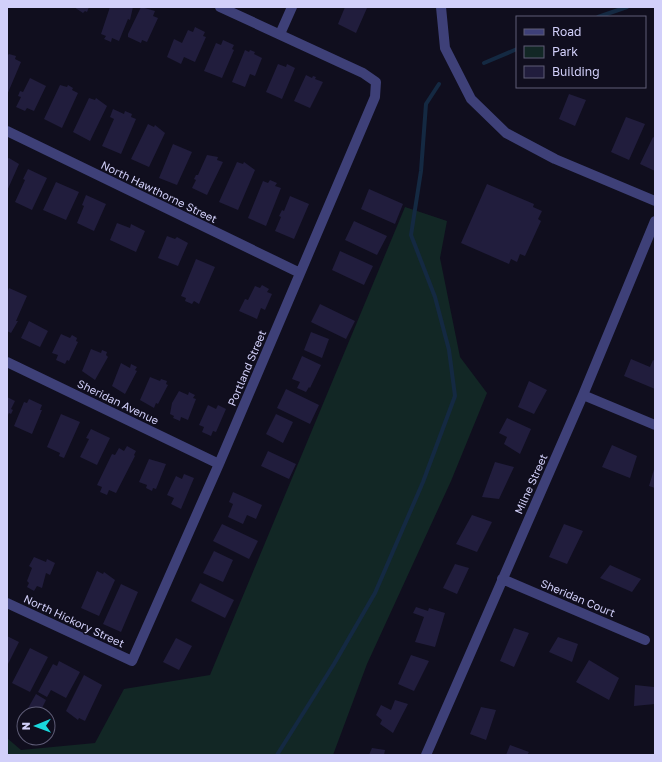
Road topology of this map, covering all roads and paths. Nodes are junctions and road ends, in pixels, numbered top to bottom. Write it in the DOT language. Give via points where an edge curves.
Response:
graph roads {
  1 [pos="220,7"];
  2 [pos="292,7"];
  3 [pos="441,7"];
  4 [pos="280,34"];
  5 [pos="7,132"];
  6 [pos="655,202"];
  7 [pos="655,221"];
  8 [pos="300,273"];
  9 [pos="7,362"];
  10 [pos="583,396"];
  11 [pos="655,425"];
  12 [pos="219,464"];
  13 [pos="502,580"];
  14 [pos="7,603"];
  15 [pos="645,640"];
  16 [pos="132,660"];
  17 [pos="426,755"];
  1 -- 4 [label="street"];
  2 -- 4 [label="street"];
  3 -- 6 [label="street" via="445,48 471,99 506,133 555,159"];
  4 -- 8 [label="street, Portland Street" via="363,72 376,82 375,97"];
  5 -- 8 [label="street, North Hawthorne Street"];
  7 -- 10 [label="street, Milne Street"];
  8 -- 12 [label="street, Portland Street"];
  9 -- 12 [label="street, Sheridan Avenue"];
  10 -- 11 [label="street"];
  10 -- 13 [label="street, Milne Street"];
  12 -- 16 [label="street, Portland Street"];
  13 -- 15 [label="street, Sheridan Court"];
  13 -- 17 [label="street, Milne Street"];
  14 -- 16 [label="street, North Hickory Street"];
}
